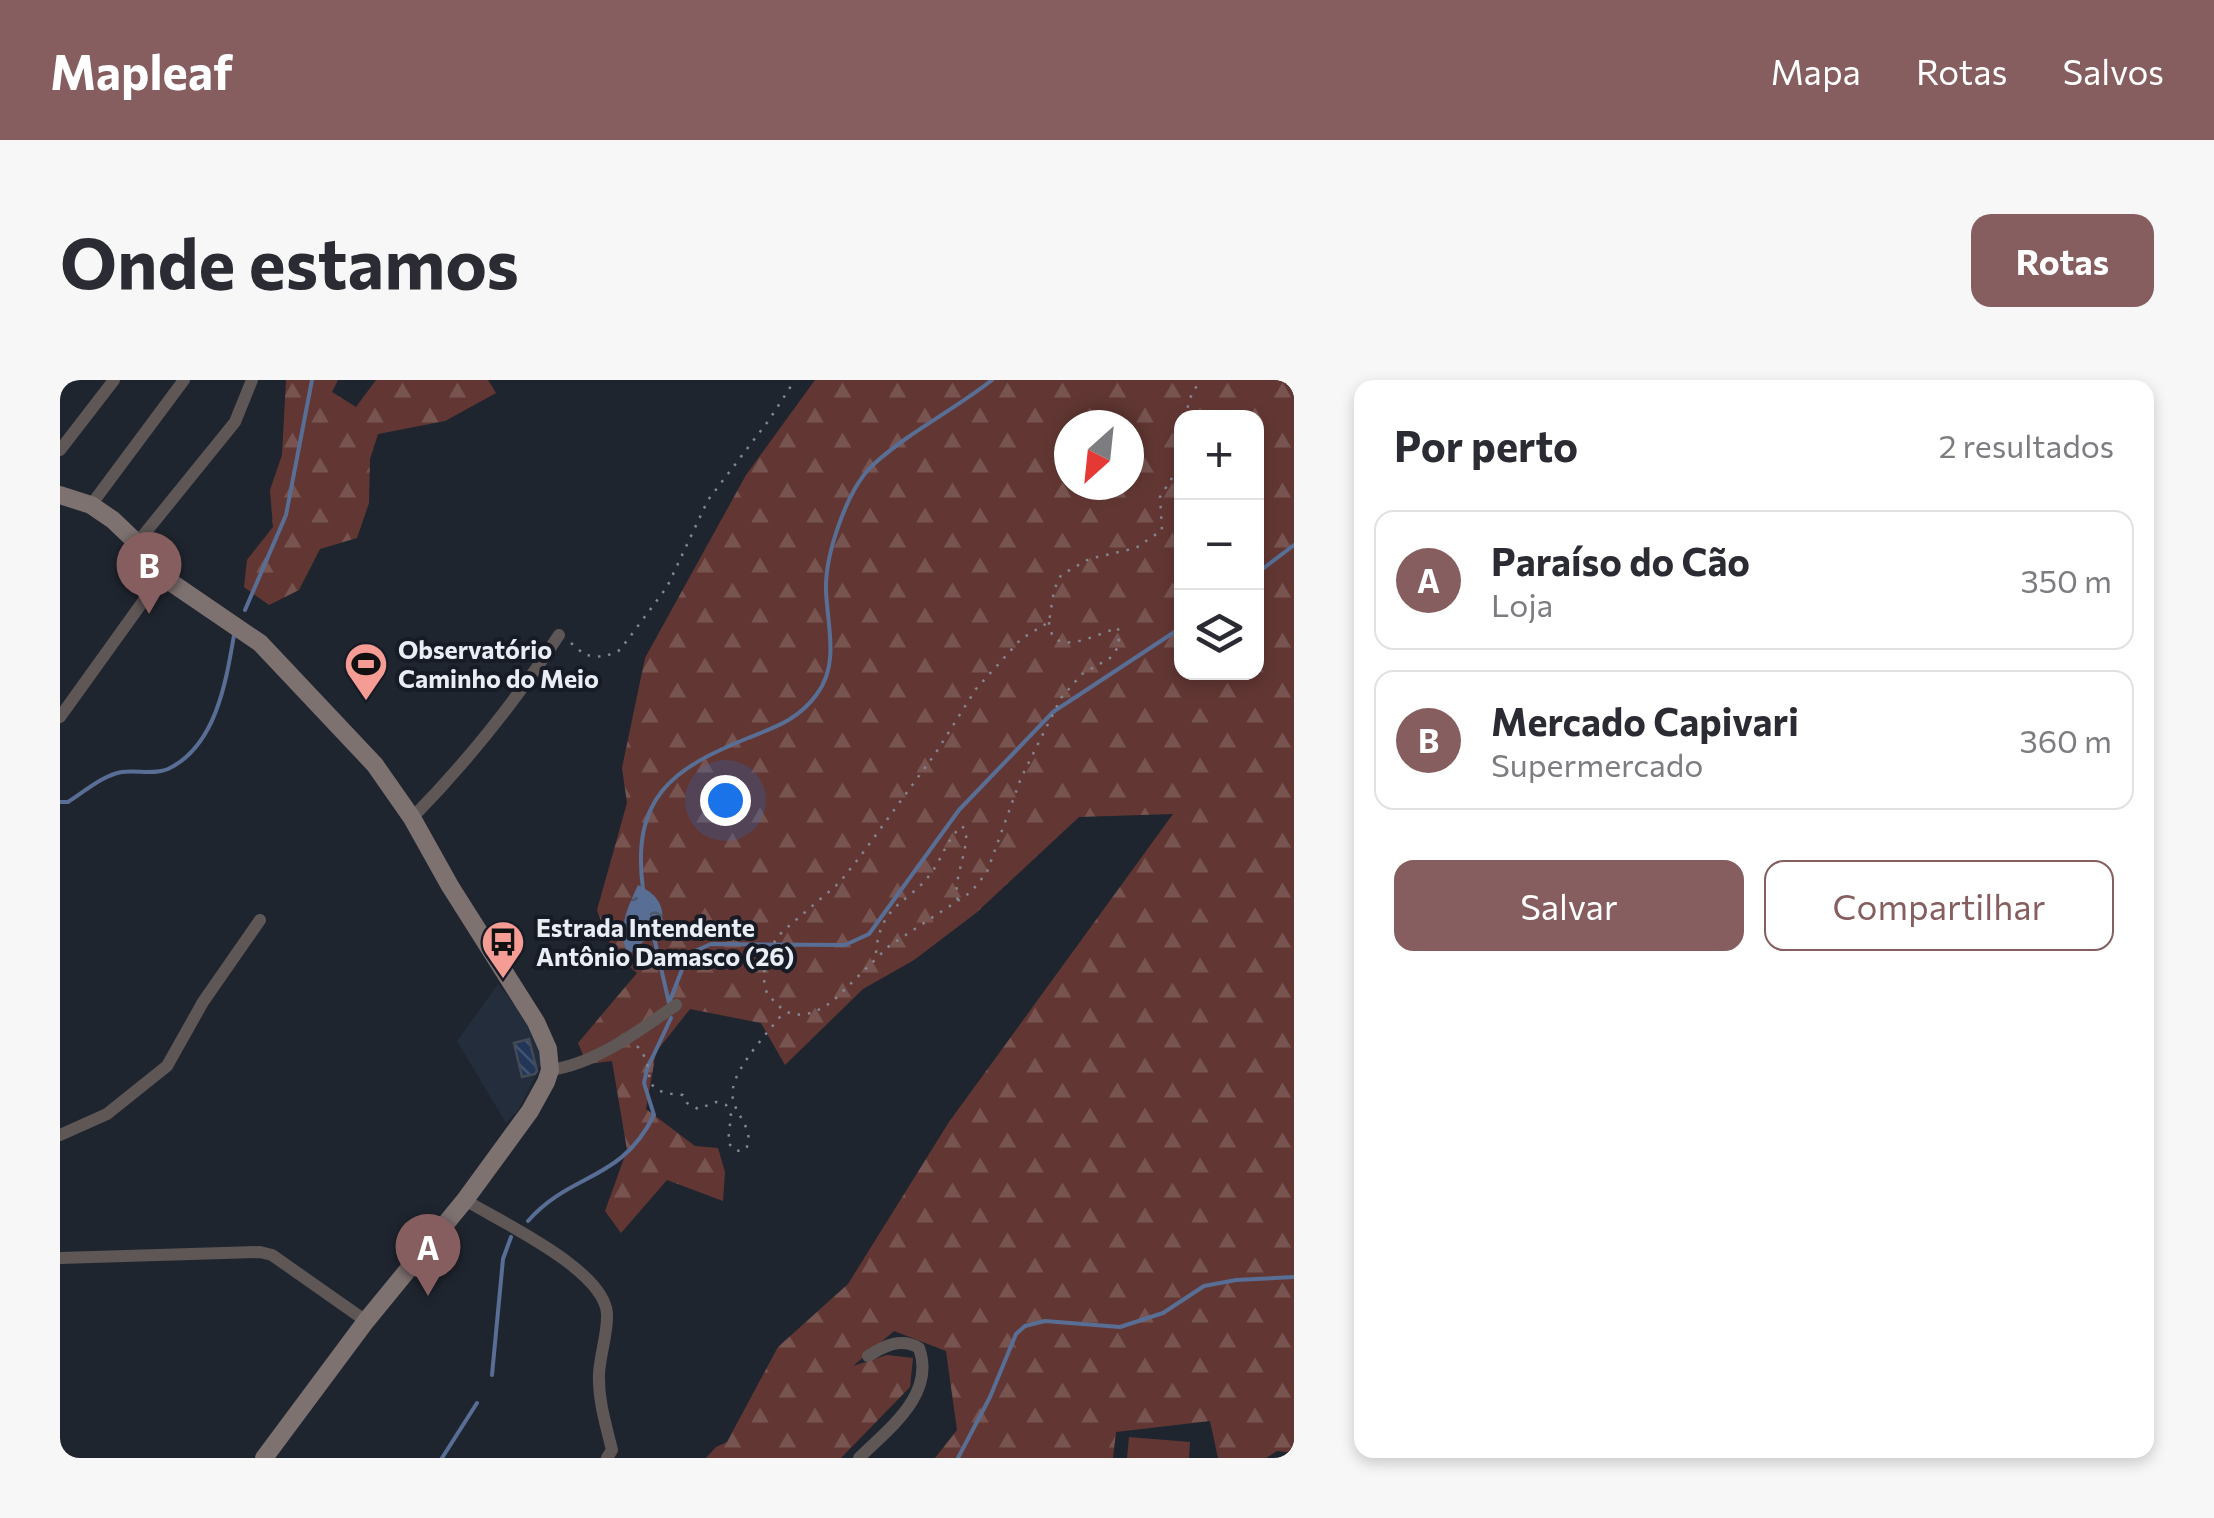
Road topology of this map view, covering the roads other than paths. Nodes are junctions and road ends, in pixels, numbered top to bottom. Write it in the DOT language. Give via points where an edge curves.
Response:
graph roads {
  1 [pos="114,380"];
  2 [pos="184,380"];
  3 [pos="252,380"];
  4 [pos="60,450"];
  5 [pos="60,496"];
  6 [pos="91,505"];
  7 [pos="138,543"];
  8 [pos="162,575"];
  9 [pos="559,635"];
  10 [pos="60,717"];
  11 [pos="412,818"];
  12 [pos="260,920"];
  13 [pos="676,1005"];
  14 [pos="550,1070"];
  15 [pos="60,1136"];
  16 [pos="465,1200"];
  17 [pos="60,1258"];
  18 [pos="366,1322"];
  19 [pos="868,1356"];
  20 [pos="264,1458"];
  21 [pos="607,1458"];
  22 [pos="858,1458"];
  1 -- 4 [label="street"];
  2 -- 6 [label="street"];
  3 -- 7 [label="street" via="235,422"];
  5 -- 6 [label="main road"];
  6 -- 7 [label="main road"];
  7 -- 8 [label="main road"];
  8 -- 10 [label="street"];
  8 -- 11 [label="main road" via="268,651 375,766"];
  9 -- 11 [label="street" via="514,704"];
  11 -- 14 [label="main road" via="543,1036"];
  12 -- 15 [label="street" via="166,1066 107,1114"];
  13 -- 14 [label="street" via="576,1064"];
  14 -- 16 [label="main road" via="530,1111"];
  16 -- 18 [label="main road"];
  16 -- 21 [label="street" via="581,1272 599,1292 607,1317 599,1374 612,1450"];
  17 -- 18 [label="street" via="260,1252"];
  18 -- 20 [label="main road"];
  19 -- 22 [label="street" via="883,1346 911,1343 920,1348 922,1378 906,1411"];
}
